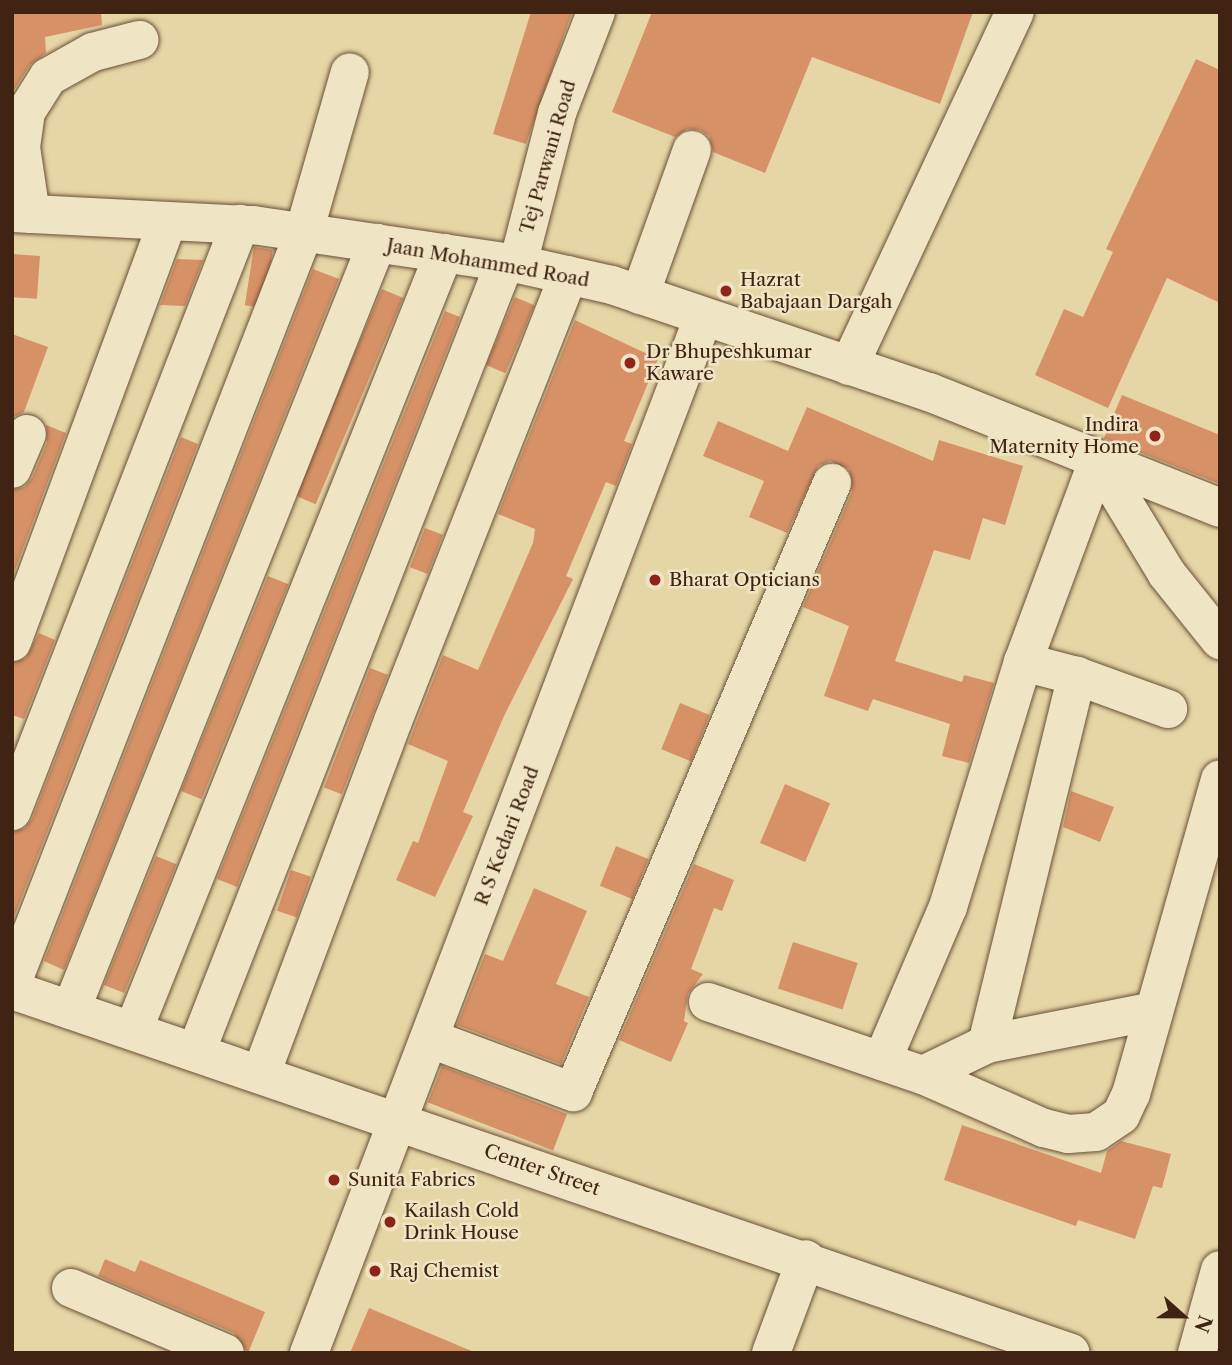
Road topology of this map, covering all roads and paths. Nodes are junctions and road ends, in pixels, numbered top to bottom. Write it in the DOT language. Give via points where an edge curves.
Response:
graph roads {
  1 [pos="596,12"];
  2 [pos="1014,12"];
  3 [pos="139,40"];
  4 [pos="350,72"];
  5 [pos="692,150"];
  6 [pos="22,214"];
  7 [pos="168,221"];
  8 [pos="240,224"];
  9 [pos="304,232"];
  10 [pos="377,243"];
  11 [pos="444,253"];
  12 [pos="512,263"];
  13 [pos="569,275"];
  14 [pos="640,295"];
  15 [pos="703,318"];
  16 [pos="849,366"];
  17 [pos="27,434"];
  18 [pos="1098,460"];
  19 [pos="12,469"];
  20 [pos="832,483"];
  21 [pos="1220,508"];
  22 [pos="1220,640"];
  23 [pos="12,642"];
  24 [pos="1023,662"];
  25 [pos="1077,676"];
  26 [pos="1168,709"];
  27 [pos="1220,779"];
  28 [pos="12,811"];
  29 [pos="12,983"];
  30 [pos="12,990"];
  31 [pos="708,1002"];
  32 [pos="71,1010"];
  33 [pos="1154,1011"];
  34 [pos="133,1031"];
  35 [pos="431,1039"];
  36 [pos="987,1044"];
  37 [pos="196,1052"];
  38 [pos="882,1061"];
  39 [pos="261,1074"];
  40 [pos="923,1075"];
  41 [pos="400,1122"];
  42 [pos="806,1259"];
  43 [pos="1220,1270"];
  44 [pos="71,1288"];
  45 [pos="225,1353"];
  46 [pos="309,1353"];
  47 [pos="771,1353"];
  48 [pos="1071,1353"];
  49 [pos="1197,1353"];
  1 -- 12 [label="street, Tej Parwani Road" via="556,113"];
  2 -- 16 [label="street"];
  3 -- 6 [label="street" via="93,52 48,77 26,113 21,147"];
  4 -- 9 [label="street"];
  5 -- 14 [label="street"];
  6 -- 7 [label="street, Jaan Mohammed Road"];
  7 -- 8 [label="street, Jaan Mohammed Road"];
  7 -- 23 [label="street"];
  8 -- 9 [label="street, Jaan Mohammed Road"];
  8 -- 28 [label="street"];
  9 -- 10 [label="street, Jaan Mohammed Road"];
  9 -- 29 [label="street"];
  10 -- 11 [label="street, Jaan Mohammed Road"];
  10 -- 32 [label="street"];
  11 -- 12 [label="street, Jaan Mohammed Road"];
  11 -- 34 [label="street"];
  12 -- 13 [label="street, Jaan Mohammed Road"];
  12 -- 37 [label="street, Tej Parwani Road"];
  13 -- 14 [label="street, Jaan Mohammed Road"];
  13 -- 39 [label="street" via="393,721"];
  14 -- 15 [label="street, Jaan Mohammed Road"];
  15 -- 16 [label="street, Jaan Mohammed Road"];
  15 -- 35 [label="street, R S Kedari Road"];
  16 -- 18 [label="street, Jaan Mohammed Road"];
  17 -- 19 [label="street"];
  18 -- 21 [label="street, Jaan Mohammed Road"];
  18 -- 22 [label="street" via="1167,574"];
  18 -- 24 [label="street"];
  20 -- 35 [label="street" via="573,1092"];
  24 -- 25 [label="street"];
  24 -- 38 [label="street" via="948,907"];
  25 -- 26 [label="street"];
  25 -- 36 [label="street"];
  27 -- 33 [label="street"];
  30 -- 32 [label="street, Center Street"];
  31 -- 38 [label="street"];
  32 -- 34 [label="street, Center Street"];
  33 -- 36 [label="street"];
  33 -- 40 [label="street" via="1121,1115 1096,1132 1068,1134 1044,1128"];
  34 -- 37 [label="street, Center Street"];
  35 -- 41 [label="street, R S Kedari Road"];
  36 -- 40 [label="street"];
  37 -- 39 [label="street, Center Street"];
  38 -- 40 [label="street"];
  39 -- 41 [label="street, Center Street"];
  41 -- 42 [label="street, Center Street"];
  41 -- 46 [label="street, R S Kedari Road"];
  42 -- 47 [label="street"];
  42 -- 48 [label="street, Center Street"];
  43 -- 49 [label="street"];
  44 -- 45 [label="street"];
}
